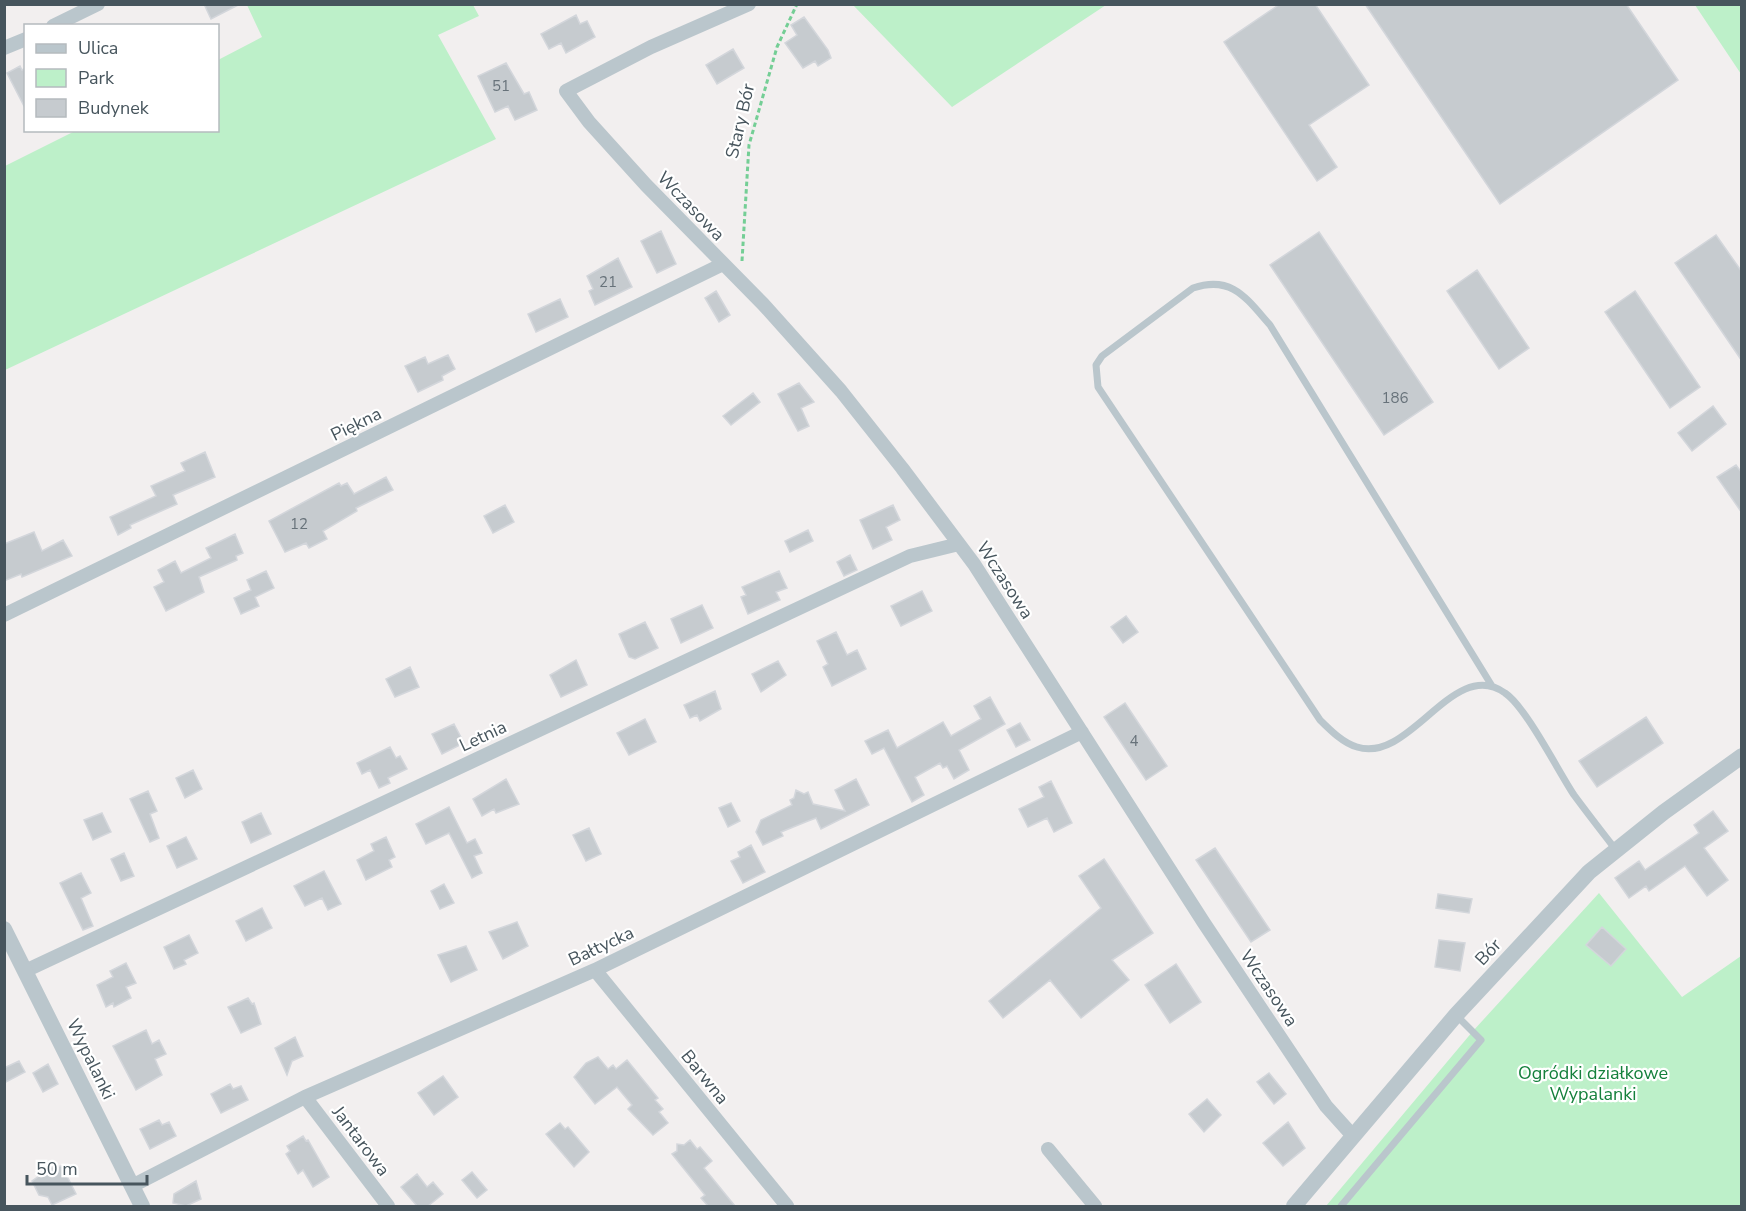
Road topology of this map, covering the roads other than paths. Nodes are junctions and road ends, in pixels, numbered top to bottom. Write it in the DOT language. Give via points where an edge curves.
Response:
graph roads {
  1 [pos="98,4"];
  2 [pos="749,4"];
  3 [pos="57,24"];
  4 [pos="24,40"];
  5 [pos="4,48"];
  6 [pos="723,264"];
  7 [pos="959,544"];
  8 [pos="4,615"];
  9 [pos="1492,686"];
  10 [pos="1082,732"];
  11 [pos="1742,756"];
  12 [pos="1616,850"];
  13 [pos="4,930"];
  14 [pos="596,970"];
  15 [pos="25,971"];
  16 [pos="1456,1016"];
  17 [pos="305,1097"];
  18 [pos="1353,1136"];
  19 [pos="1048,1149"];
  20 [pos="132,1186"];
  21 [pos="142,1206"];
  22 [pos="388,1206"];
  23 [pos="787,1206"];
  24 [pos="1095,1206"];
  25 [pos="1294,1206"];
  26 [pos="1341,1206"];
  1 -- 3 [label="street"];
  2 -- 6 [label="street, Wczasowa" via="651,47 566,91 589,122"];
  4 -- 5 [label="street"];
  6 -- 7 [label="street, Wczasowa" via="841,392"];
  6 -- 8 [label="street, Piękna"];
  7 -- 10 [label="street, Wczasowa"];
  7 -- 15 [label="street, Letnia" via="910,556"];
  9 -- 9 [label="lane" via="1466,687 1400,738 1371,749 1356,747 1331,731 1242,606 1098,387 1096,364 1102,356 1193,288 1211,282 1228,286 1247,299 1270,325"];
  9 -- 12 [label="lane" via="1511,698 1574,795"];
  10 -- 14 [label="street, Bałtycka"];
  10 -- 18 [label="street, Wczasowa" via="1326,1106"];
  11 -- 12 [label="street, Bór"];
  12 -- 16 [label="street, Bór" via="1589,872"];
  13 -- 15 [label="street, Wypalanki"];
  14 -- 17 [label="street, Bałtycka"];
  14 -- 23 [label="street, Barwna"];
  15 -- 20 [label="street, Wypalanki"];
  16 -- 18 [label="street, Bór"];
  16 -- 26 [label="lane" via="1481,1040"];
  17 -- 20 [label="street, Bałtycka"];
  17 -- 22 [label="street, Jantarowa"];
  18 -- 25 [label="street, Bór"];
  19 -- 24 [label="street"];
  20 -- 21 [label="street, Wypalanki"];
}
